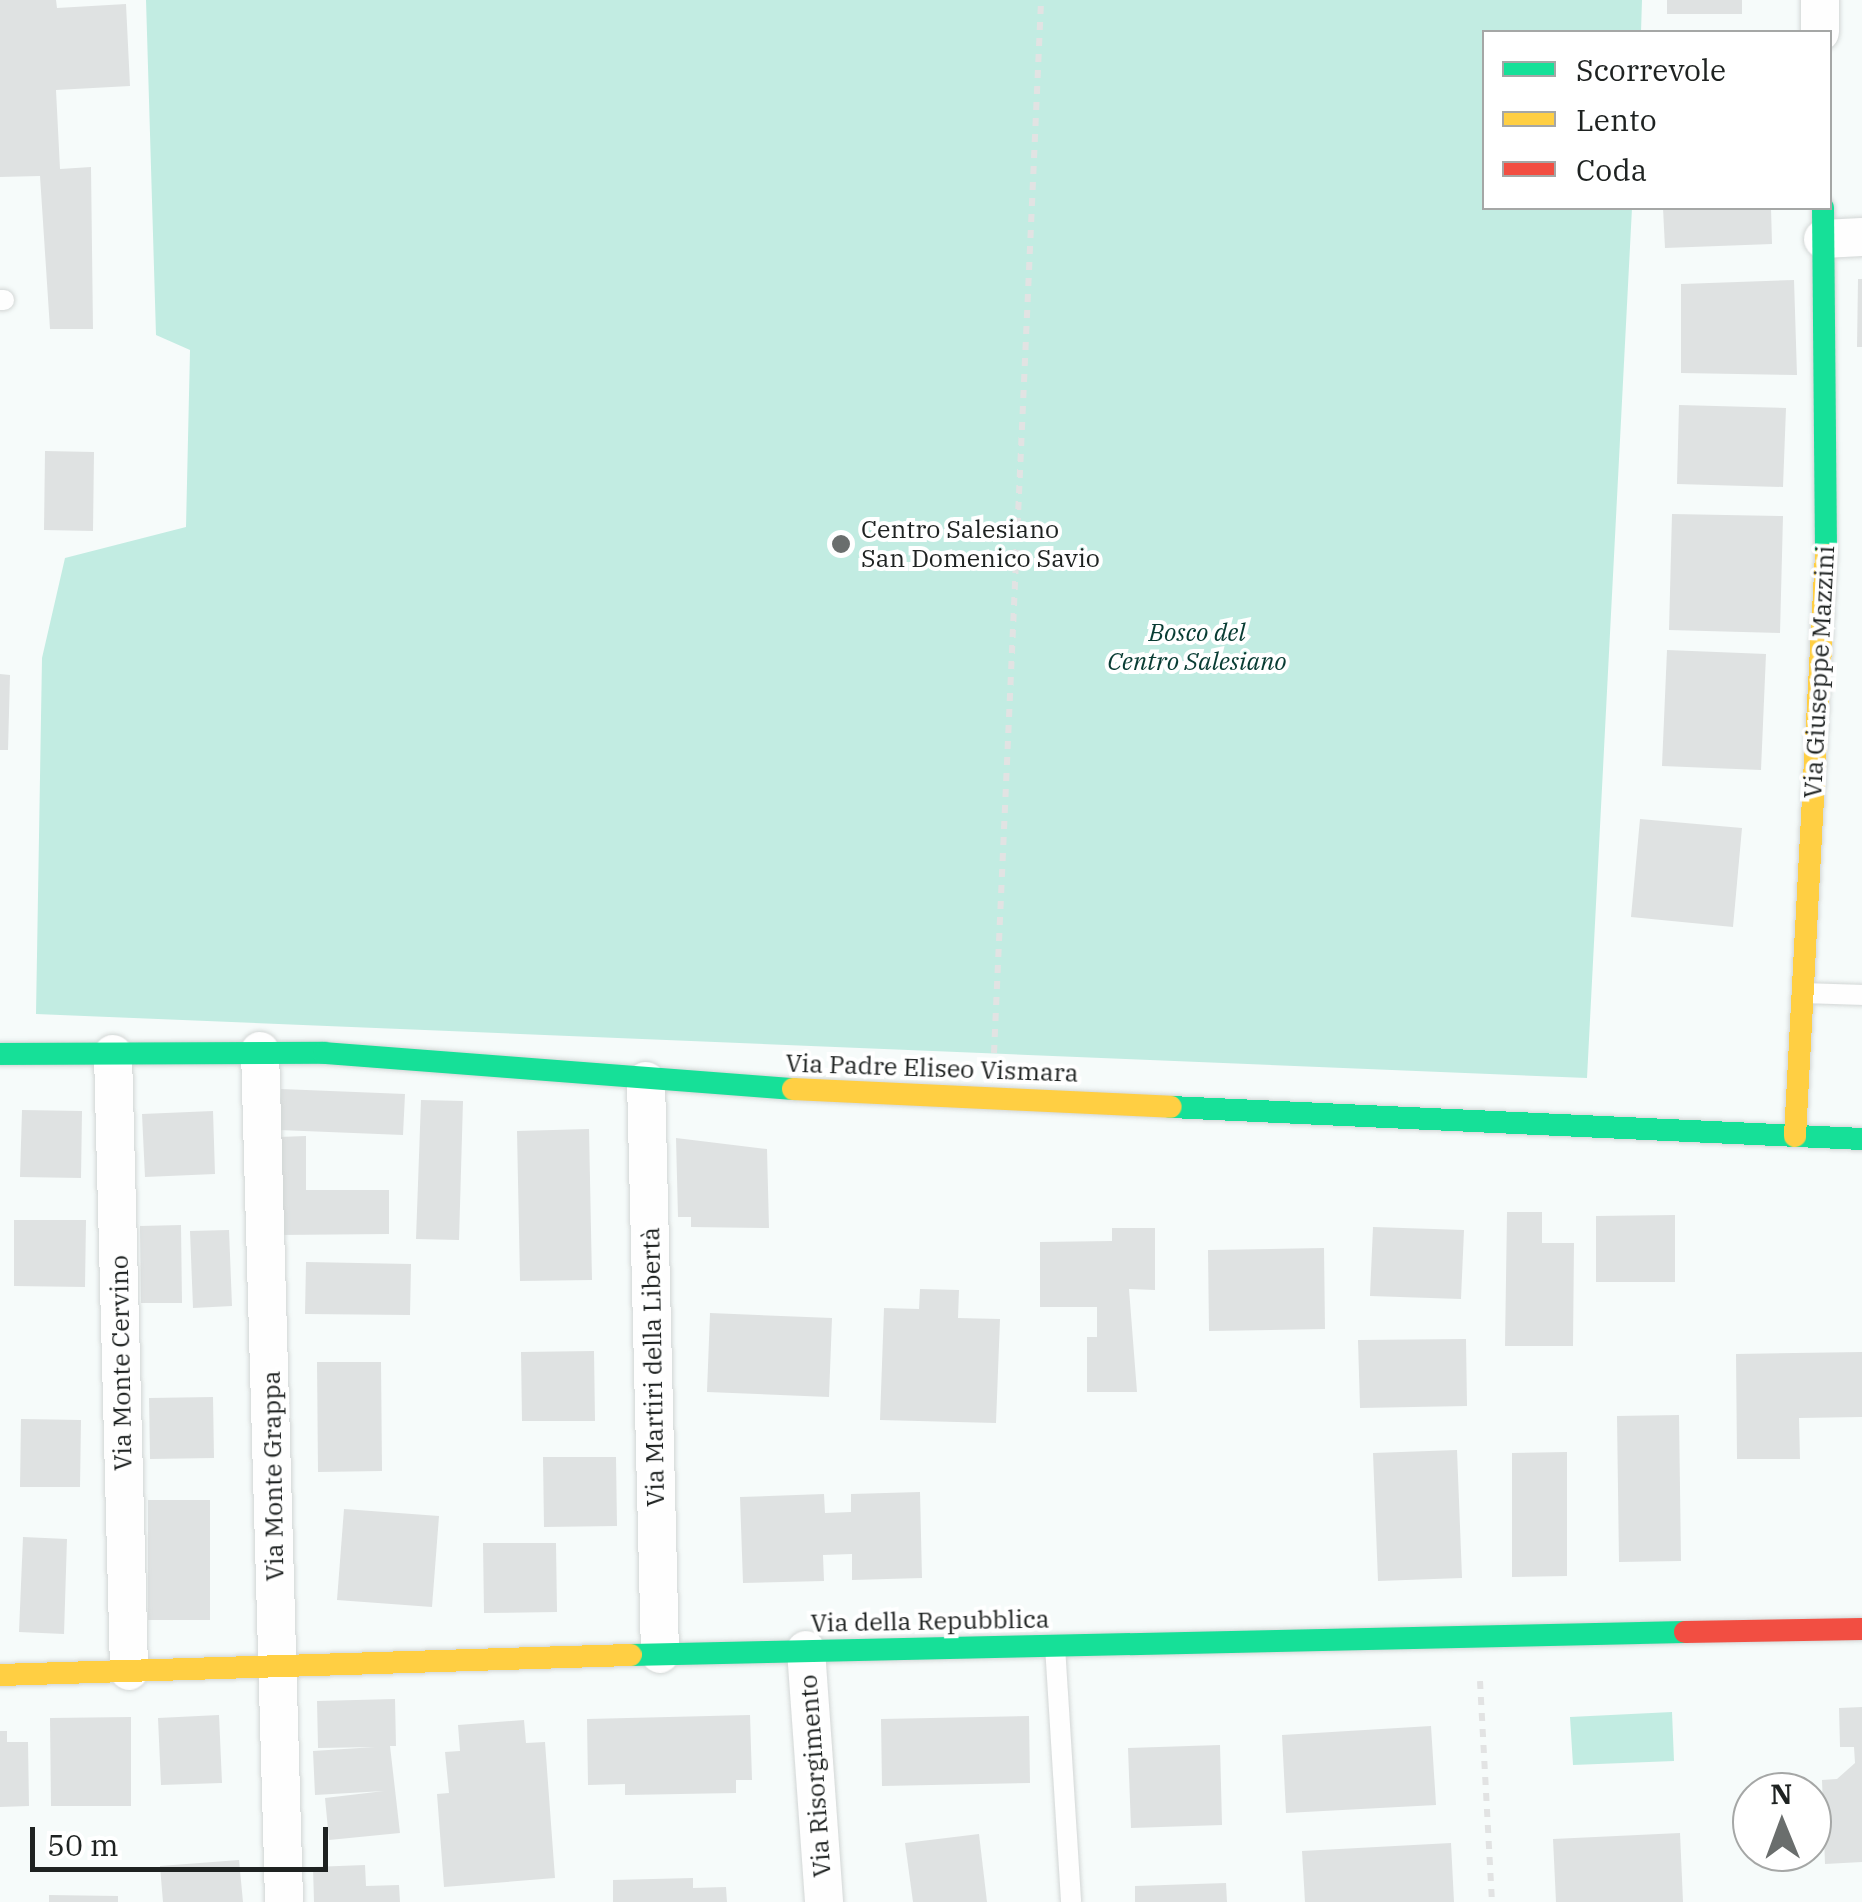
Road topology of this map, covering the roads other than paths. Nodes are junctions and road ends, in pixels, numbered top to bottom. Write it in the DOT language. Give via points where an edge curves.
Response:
graph roads {
  1 [pos="1820,0"];
  2 [pos="1820,30"];
  3 [pos="1823,223"];
  4 [pos="1862,238"];
  5 [pos="1844,564"];
  6 [pos="1803,993"];
  7 [pos="1862,996"];
  8 [pos="260,1051"];
  9 [pos="0,1054"];
  10 [pos="114,1054"];
  11 [pos="646,1081"];
  12 [pos="1796,1136"];
  13 [pos="1862,1139"];
  14 [pos="1862,1629"];
  15 [pos="1055,1646"];
  16 [pos="806,1650"];
  17 [pos="660,1654"];
  18 [pos="276,1668"];
  19 [pos="129,1671"];
  20 [pos="0,1674"];
  21 [pos="284,1902"];
  22 [pos="824,1902"];
  23 [pos="1071,1902"];
  1 -- 2 [label="street"];
  3 -- 4 [label="street"];
  3 -- 5 [label="street, Via Giuseppe Mazzini"];
  5 -- 6 [label="street, Via Giuseppe Mazzini"];
  6 -- 7 [label="lane"];
  6 -- 12 [label="street, Via Giuseppe Mazzini"];
  8 -- 10 [label="street, Via Padre Eliseo Vismara"];
  8 -- 11 [label="street, Via Padre Eliseo Vismara"];
  8 -- 18 [label="street, Via Monte Grappa"];
  9 -- 10 [label="street, Via Padre Eliseo Vismara"];
  10 -- 19 [label="street, Via Monte Cervino"];
  11 -- 12 [label="street, Via Padre Eliseo Vismara"];
  11 -- 17 [label="street, Via Martiri della Libertà"];
  12 -- 13 [label="street, Via Padre Eliseo Vismara"];
  14 -- 15 [label="street, Via della Repubblica"];
  15 -- 16 [label="street, Via della Repubblica"];
  15 -- 23 [label="lane"];
  16 -- 17 [label="street, Via della Repubblica"];
  16 -- 22 [label="street, Via Risorgimento"];
  17 -- 18 [label="street, Via della Repubblica"];
  18 -- 19 [label="street, Via della Repubblica"];
  18 -- 21 [label="street, Via Monte Grappa"];
  19 -- 20 [label="street, Via della Repubblica"];
}
